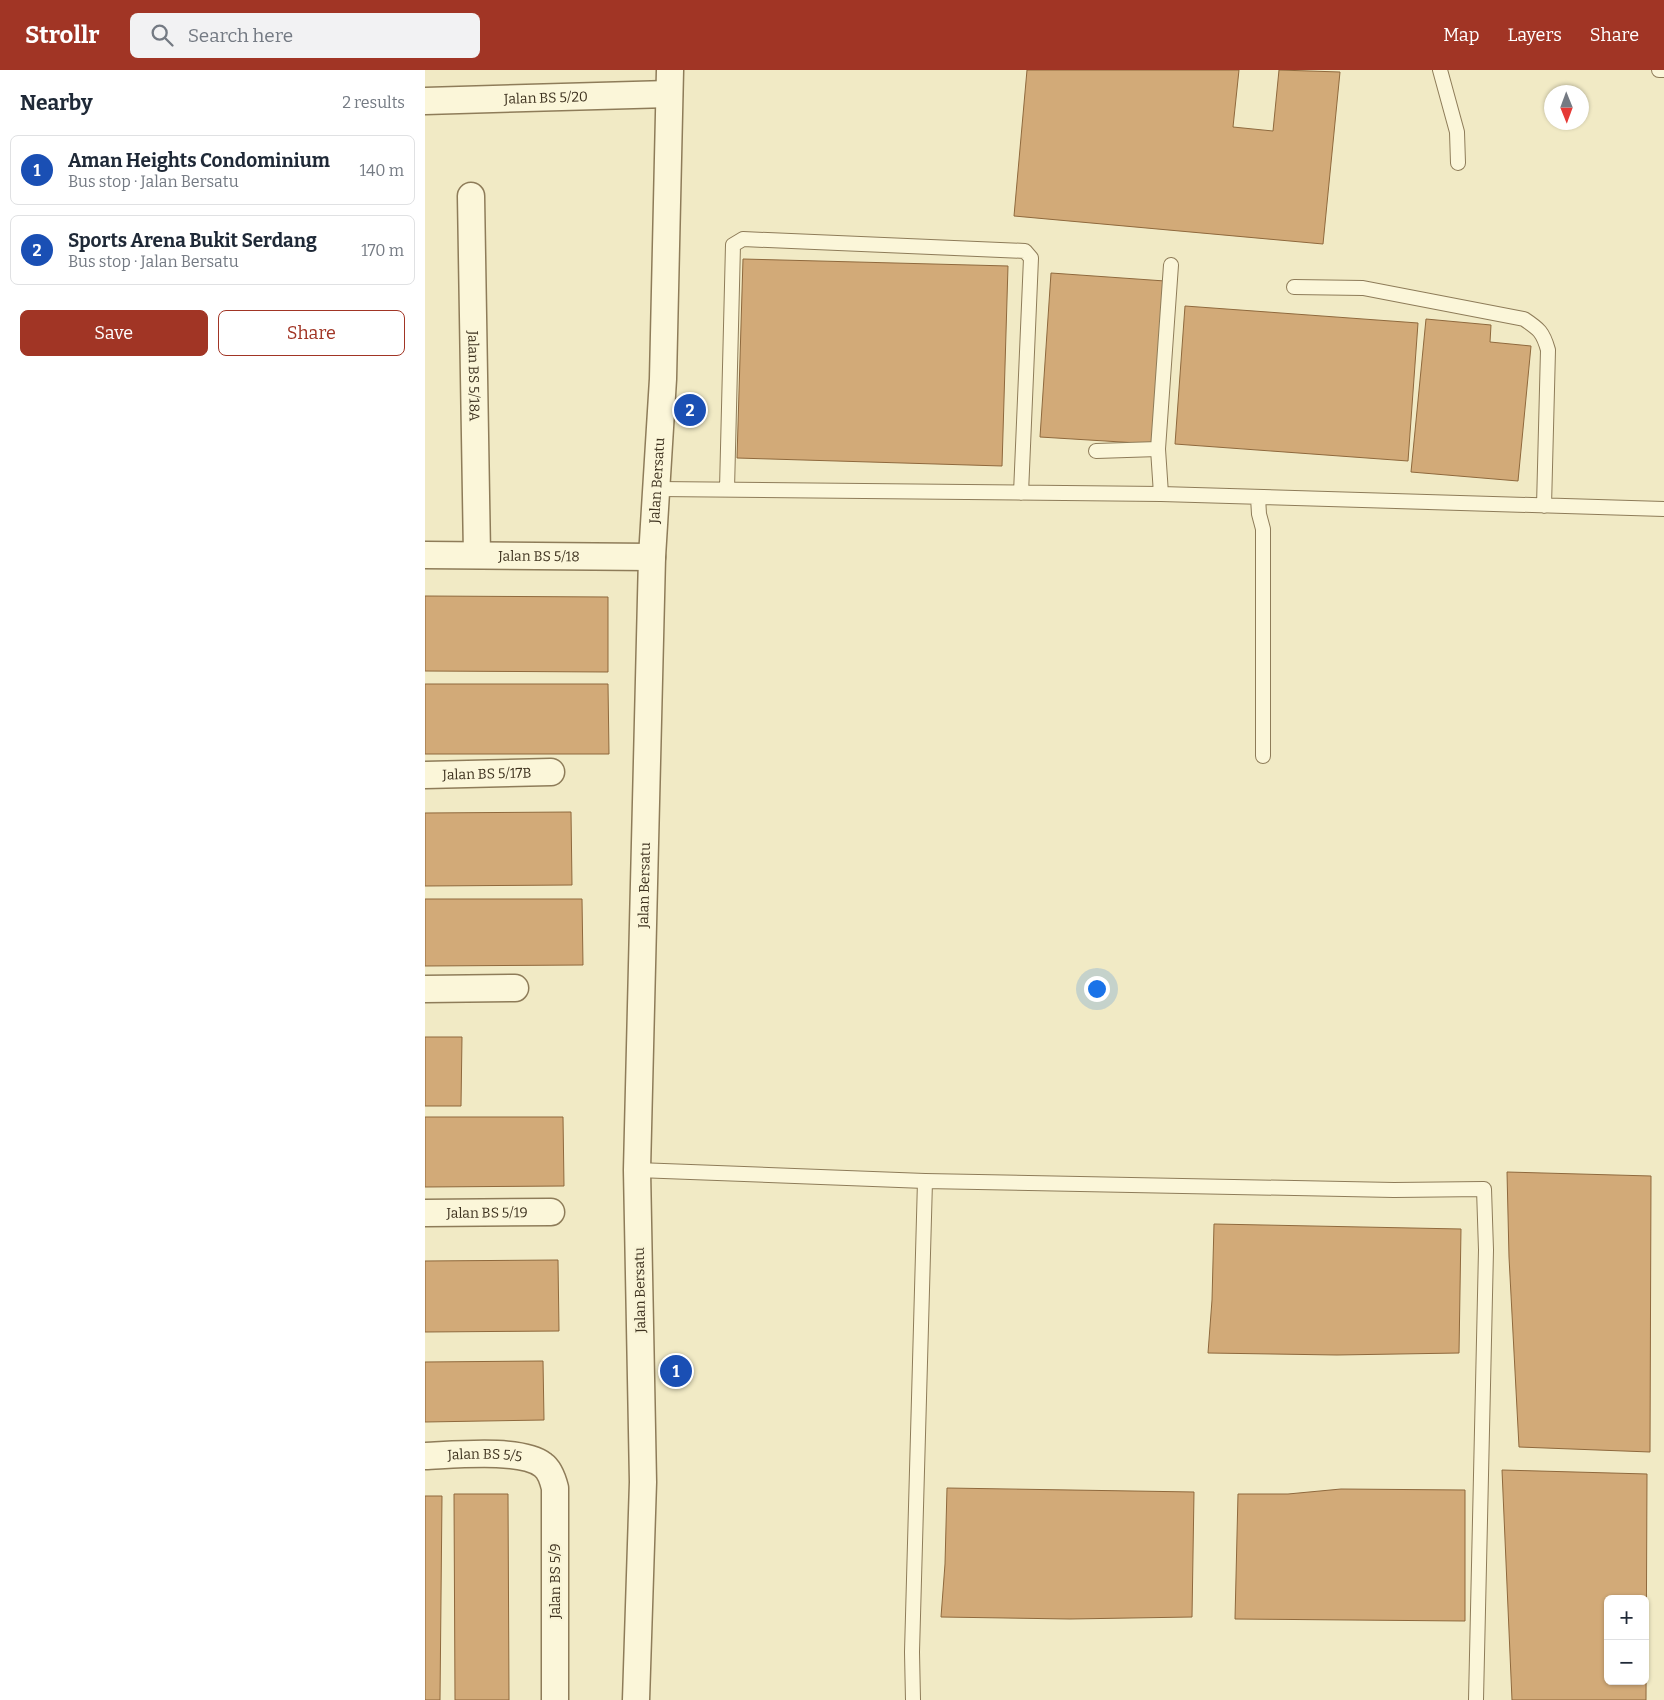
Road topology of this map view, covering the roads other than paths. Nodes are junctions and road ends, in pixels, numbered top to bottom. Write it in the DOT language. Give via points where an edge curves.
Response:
graph roads {
  1 [pos="1439,70"];
  2 [pos="1659,70"];
  3 [pos="1664,70"];
  4 [pos="669,82"];
  5 [pos="425,101"];
  6 [pos="1458,163"];
  7 [pos="471,196"];
  8 [pos="1171,264"];
  9 [pos="1295,287"];
  10 [pos="1158,449"];
  11 [pos="1096,451"];
  12 [pos="657,489"];
  13 [pos="727,490"];
  14 [pos="1021,493"];
  15 [pos="1161,494"];
  16 [pos="1258,497"];
  17 [pos="1544,506"];
  18 [pos="1664,509"];
  19 [pos="425,555"];
  20 [pos="477,555"];
  21 [pos="652,557"];
  22 [pos="1263,756"];
  23 [pos="551,772"];
  24 [pos="425,775"];
  25 [pos="515,988"];
  26 [pos="425,989"];
  27 [pos="637,1170"];
  28 [pos="925,1181"];
  29 [pos="551,1212"];
  30 [pos="425,1213"];
  31 [pos="425,1456"];
  32 [pos="544,1465"];
  33 [pos="555,1700"];
  34 [pos="636,1700"];
  35 [pos="913,1700"];
  36 [pos="1476,1700"];
  1 -- 6 [label="lane" via="1457,132"];
  2 -- 3 [label="lane"];
  4 -- 5 [label="street, Jalan BS 5/20"];
  4 -- 12 [label="street, Jalan Bersatu" via="663,379"];
  7 -- 20 [label="street, Jalan BS 5/18A"];
  8 -- 10 [label="lane"];
  9 -- 17 [label="lane" via="1363,288 1524,319 1539,329 1548,350"];
  10 -- 11 [label="lane"];
  10 -- 15 [label="lane"];
  12 -- 13 [label="lane"];
  12 -- 21 [label="street, Jalan Bersatu"];
  13 -- 14 [label="lane"];
  13 -- 14 [label="lane" via="733,245 743,239 1025,251 1031,258"];
  14 -- 15 [label="lane"];
  15 -- 16 [label="lane"];
  16 -- 17 [label="lane"];
  16 -- 22 [label="lane" via="1263,529"];
  17 -- 18 [label="lane"];
  19 -- 20 [label="street, Jalan BS 5/18"];
  20 -- 21 [label="street, Jalan BS 5/18"];
  21 -- 27 [label="street, Jalan Bersatu"];
  23 -- 24 [label="street, Jalan BS 5/17B"];
  25 -- 26 [label="street"];
  27 -- 28 [label="lane"];
  27 -- 34 [label="street, Jalan Bersatu" via="643,1482"];
  28 -- 35 [label="lane"];
  28 -- 36 [label="lane" via="1485,1189"];
  29 -- 30 [label="street, Jalan BS 5/19"];
  31 -- 32 [label="street, Jalan BS 5/5" via="515,1454"];
  32 -- 33 [label="street, Jalan BS 5/9" via="555,1488"];
}
